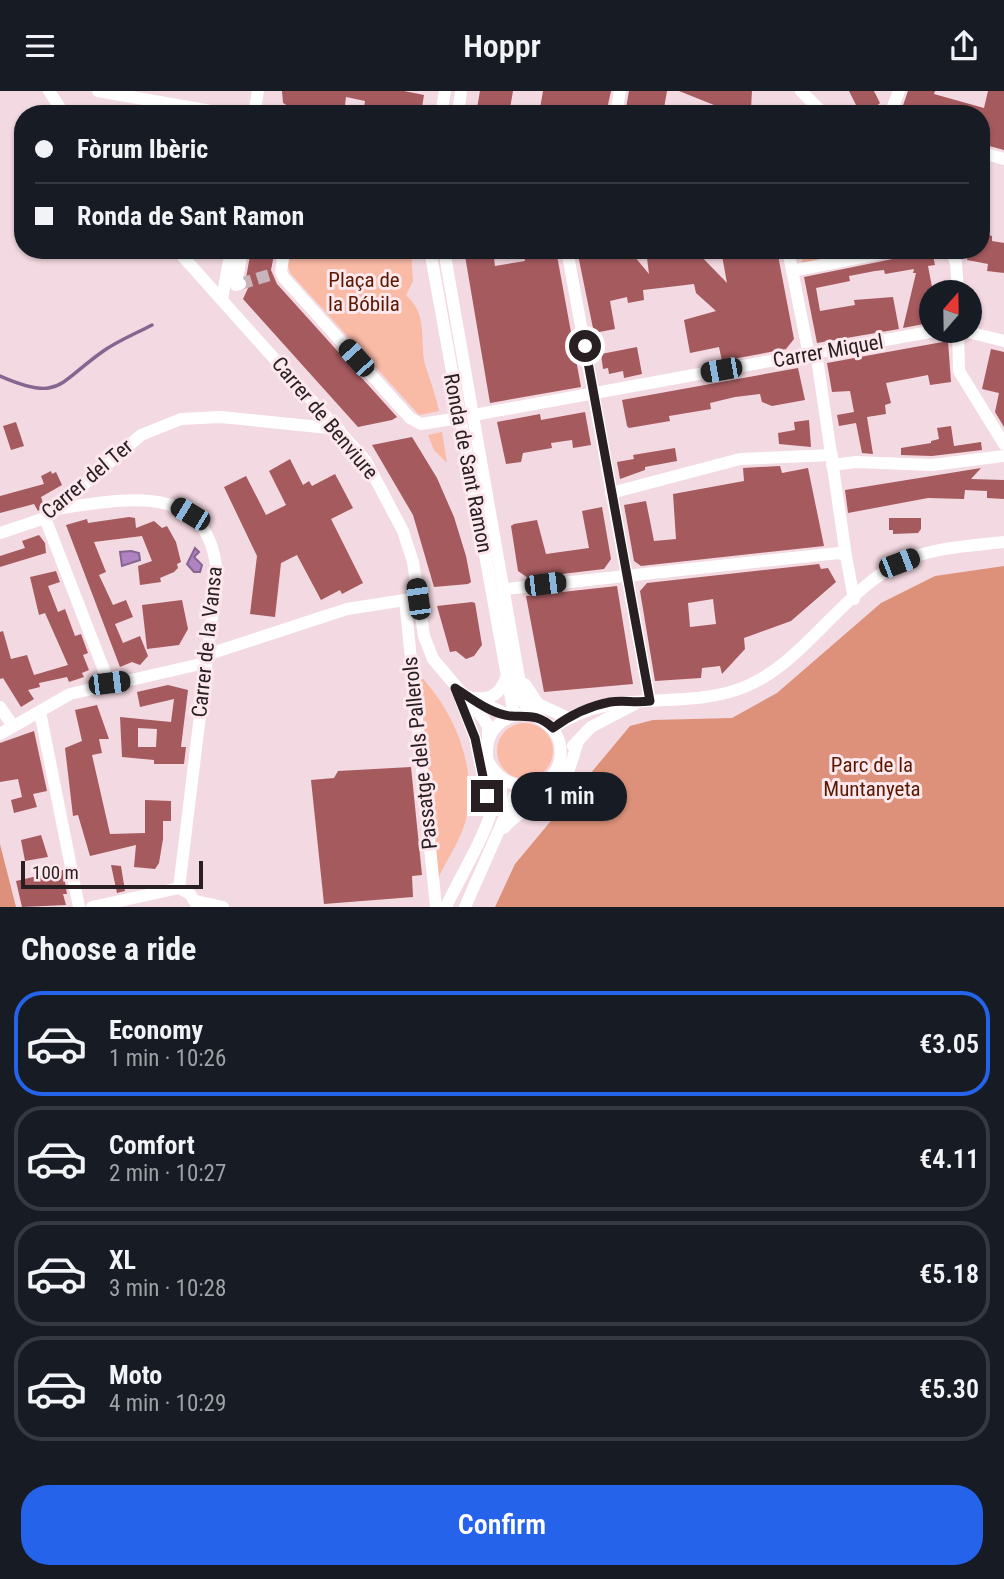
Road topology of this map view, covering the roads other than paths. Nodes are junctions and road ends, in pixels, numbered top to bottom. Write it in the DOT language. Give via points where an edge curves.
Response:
graph roads {
  1 [pos="98,91"];
  2 [pos="801,91"];
  3 [pos="177,105"];
  4 [pos="815,105"];
  5 [pos="185,259"];
  6 [pos="229,259"];
  7 [pos="240,259"];
  8 [pos="281,259"];
  9 [pos="432,259"];
  10 [pos="446,259"];
  11 [pos="569,259"];
  12 [pos="790,259"];
  13 [pos="852,259"];
  14 [pos="954,259"];
  15 [pos="792,271"];
  16 [pos="957,280"];
  17 [pos="240,284"];
  18 [pos="222,299"];
  19 [pos="919,334"];
  20 [pos="982,336"];
  21 [pos="1004,341"];
  22 [pos="958,343"];
  23 [pos="809,355"];
  24 [pos="818,365"];
  25 [pos="593,393"];
  26 [pos="474,415"];
  27 [pos="460,418"];
  28 [pos="339,429"];
  29 [pos="1004,445"];
  30 [pos="1004,456"];
  31 [pos="832,460"];
  32 [pos="87,480"];
  33 [pos="611,493"];
  34 [pos="116,500"];
  35 [pos="56,509"];
  36 [pos="45,519"];
  37 [pos="0,533"];
  38 [pos="1004,543"];
  39 [pos="846,557"];
  40 [pos="626,575"];
  41 [pos="505,589"];
  42 [pos="412,599"];
  43 [pos="854,599"];
  44 [pos="206,659"];
  45 [pos="513,673"];
  46 [pos="109,683"];
  47 [pos="455,688"];
  48 [pos="470,698"];
  49 [pos="644,702"];
  50 [pos="0,707"];
  51 [pos="40,712"];
  52 [pos="513,715"];
  53 [pos="536,716"];
  54 [pos="568,717"];
  55 [pos="13,726"];
  56 [pos="553,728"];
  57 [pos="0,734"];
  58 [pos="578,741"];
  59 [pos="488,742"];
  60 [pos="489,763"];
  61 [pos="558,765"];
  62 [pos="526,787"];
  63 [pos="485,827"];
  64 [pos="494,840"];
  65 [pos="179,888"];
  66 [pos="197,904"];
  67 [pos="79,907"];
  68 [pos="92,907"];
  69 [pos="223,907"];
  70 [pos="436,907"];
  71 [pos="446,907"];
  72 [pos="465,907"];
  1 -- 3 [label="street"];
  2 -- 4 [label="street"];
  5 -- 18 [label="street, Carrer de Benviure"];
  6 -- 18 [label="street"];
  7 -- 17 [label="street" via="236,285"];
  8 -- 27 [label="street" via="277,273 410,418 421,424"];
  9 -- 27 [label="street, Ronda de Sant Ramon"];
  10 -- 26 [label="street, Ronda de Sant Ramon"];
  11 -- 25 [label="street"];
  12 -- 15 [label="street"];
  13 -- 15 [label="street"];
  14 -- 16 [label="street"];
  15 -- 23 [label="street"];
  18 -- 28 [label="street, Carrer de Benviure"];
  19 -- 23 [label="street, Carrer Miquel"];
  20 -- 21 [label="street"];
  22 -- 29 [label="street" via="963,378"];
  23 -- 25 [label="street, Carrer Miquel"];
  24 -- 31 [label="street"];
  25 -- 26 [label="street, Carrer Miquel"];
  25 -- 33 [label="street"];
  26 -- 41 [label="street, Ronda de Sant Ramon"];
  27 -- 45 [label="street, Ronda de Sant Ramon"];
  28 -- 32 [label="street, Carrer del Ter" via="220,417 181,419 141,435"];
  28 -- 42 [label="street, Carrer de Benviure" via="366,461 392,505 413,562"];
  30 -- 31 [label="street" via="932,465"];
  31 -- 33 [label="street" via="812,455 740,459"];
  31 -- 39 [label="street"];
  32 -- 34 [label="street" via="99,494"];
  32 -- 35 [label="street, Carrer del Ter"];
  33 -- 40 [label="street"];
  34 -- 35 [label="street, Carrer de la Vansa"];
  34 -- 44 [label="street, Carrer de la Vansa" via="174,505 207,531 217,576"];
  35 -- 36 [label="street, Carrer del Ter"];
  36 -- 37 [label="street, Carrer del Ter"];
  36 -- 46 [label="street"];
  38 -- 43 [label="street" via="911,558 881,575"];
  39 -- 40 [label="street" via="839,552"];
  39 -- 43 [label="street"];
  40 -- 41 [label="street"];
  40 -- 49 [label="street"];
  41 -- 45 [label="street, Ronda de Sant Ramon"];
  42 -- 44 [label="street" via="347,609"];
  42 -- 47 [label="street, Carrer de Benviure" via="433,659"];
  42 -- 70 [label="street, Passatge dels Pallerols"];
  43 -- 49 [label="street" via="778,666 744,687"];
  44 -- 46 [label="street"];
  44 -- 65 [label="street, Carrer de la Vansa"];
  45 -- 48 [label="street" via="488,699"];
  45 -- 52 [label="street, Ronda de Sant Ramon"];
  45 -- 53 [label="street, Ronda de Sant Ramon" via="523,701"];
  45 -- 54 [label="street, Ronda de Sant Ramon" via="538,704"];
  46 -- 51 [label="street" via="71,694"];
  47 -- 48 [label="street, Carrer de Benviure"];
  47 -- 59 [label="street, Carrer de Benviure" via="488,726"];
  47 -- 63 [label="street" via="475,738 487,796"];
  48 -- 52 [label="street, Carrer de Benviure"];
  49 -- 54 [label="street" via="612,702"];
  49 -- 58 [label="street" via="602,720"];
  50 -- 55 [label="street"];
  51 -- 55 [label="street"];
  51 -- 67 [label="street"];
  52 -- 53 [label="street"];
  52 -- 59 [label="street" via="496,726"];
  53 -- 56 [label="street, Ronda de Sant Ramon"];
  54 -- 56 [label="street"];
  55 -- 57 [label="street"];
  56 -- 61 [label="street" via="560,746"];
  58 -- 61 [label="street"];
  58 -- 64 [label="street" via="558,787 530,803"];
  59 -- 60 [label="street"];
  60 -- 62 [label="street" via="503,781"];
  60 -- 63 [label="street" via="493,803"];
  61 -- 62 [label="street" via="545,781"];
  62 -- 64 [label="street" via="514,796"];
  63 -- 71 [label="street"];
  64 -- 72 [label="street"];
  65 -- 66 [label="street"];
  65 -- 68 [label="street"];
  66 -- 69 [label="street"];
}
